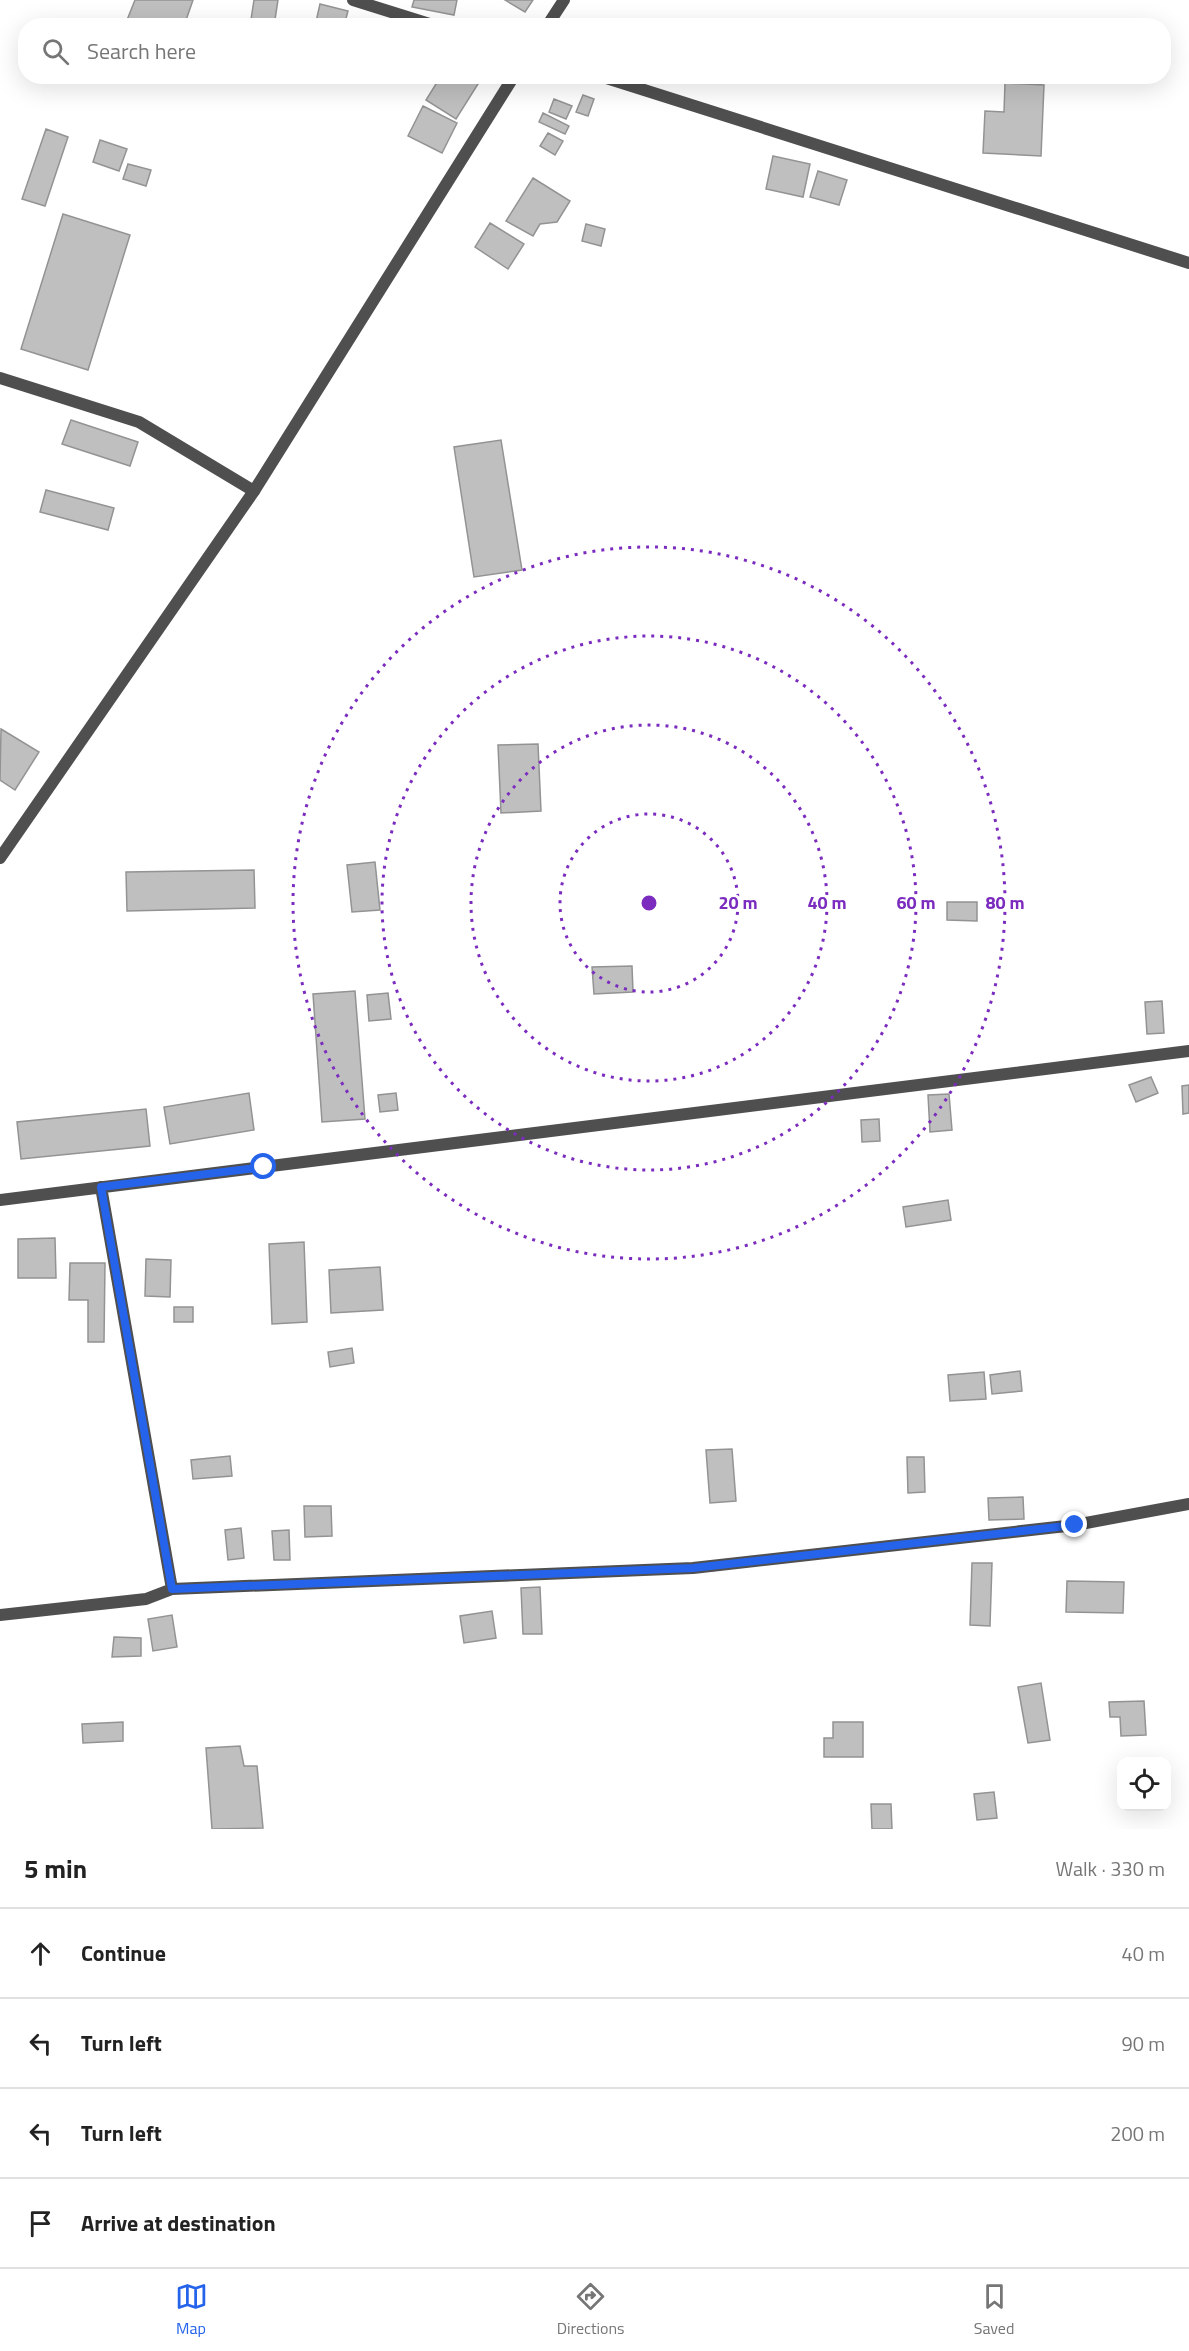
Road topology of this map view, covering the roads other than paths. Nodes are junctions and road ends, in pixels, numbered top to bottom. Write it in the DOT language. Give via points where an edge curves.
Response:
graph roads {
  1 [pos="353,0"];
  2 [pos="564,0"];
  3 [pos="410,18"];
  4 [pos="552,18"];
  5 [pos="509,84"];
  6 [pos="625,84"];
  7 [pos="1189,263"];
  8 [pos="0,378"];
  9 [pos="254,491"];
  10 [pos="0,858"];
  11 [pos="1189,1051"];
  12 [pos="101,1187"];
  13 [pos="0,1200"];
  14 [pos="1189,1504"];
  15 [pos="172,1589"];
  16 [pos="0,1615"];
  1 -- 3 [label="street"];
  2 -- 4 [label="street"];
  5 -- 9 [label="street"];
  6 -- 7 [label="street"];
  8 -- 9 [label="street" via="139,422"];
  9 -- 10 [label="street"];
  11 -- 12 [label="street"];
  12 -- 13 [label="street"];
  12 -- 15 [label="street"];
  14 -- 15 [label="street" via="1075,1525 693,1568"];
  15 -- 16 [label="street" via="146,1599"];
}
